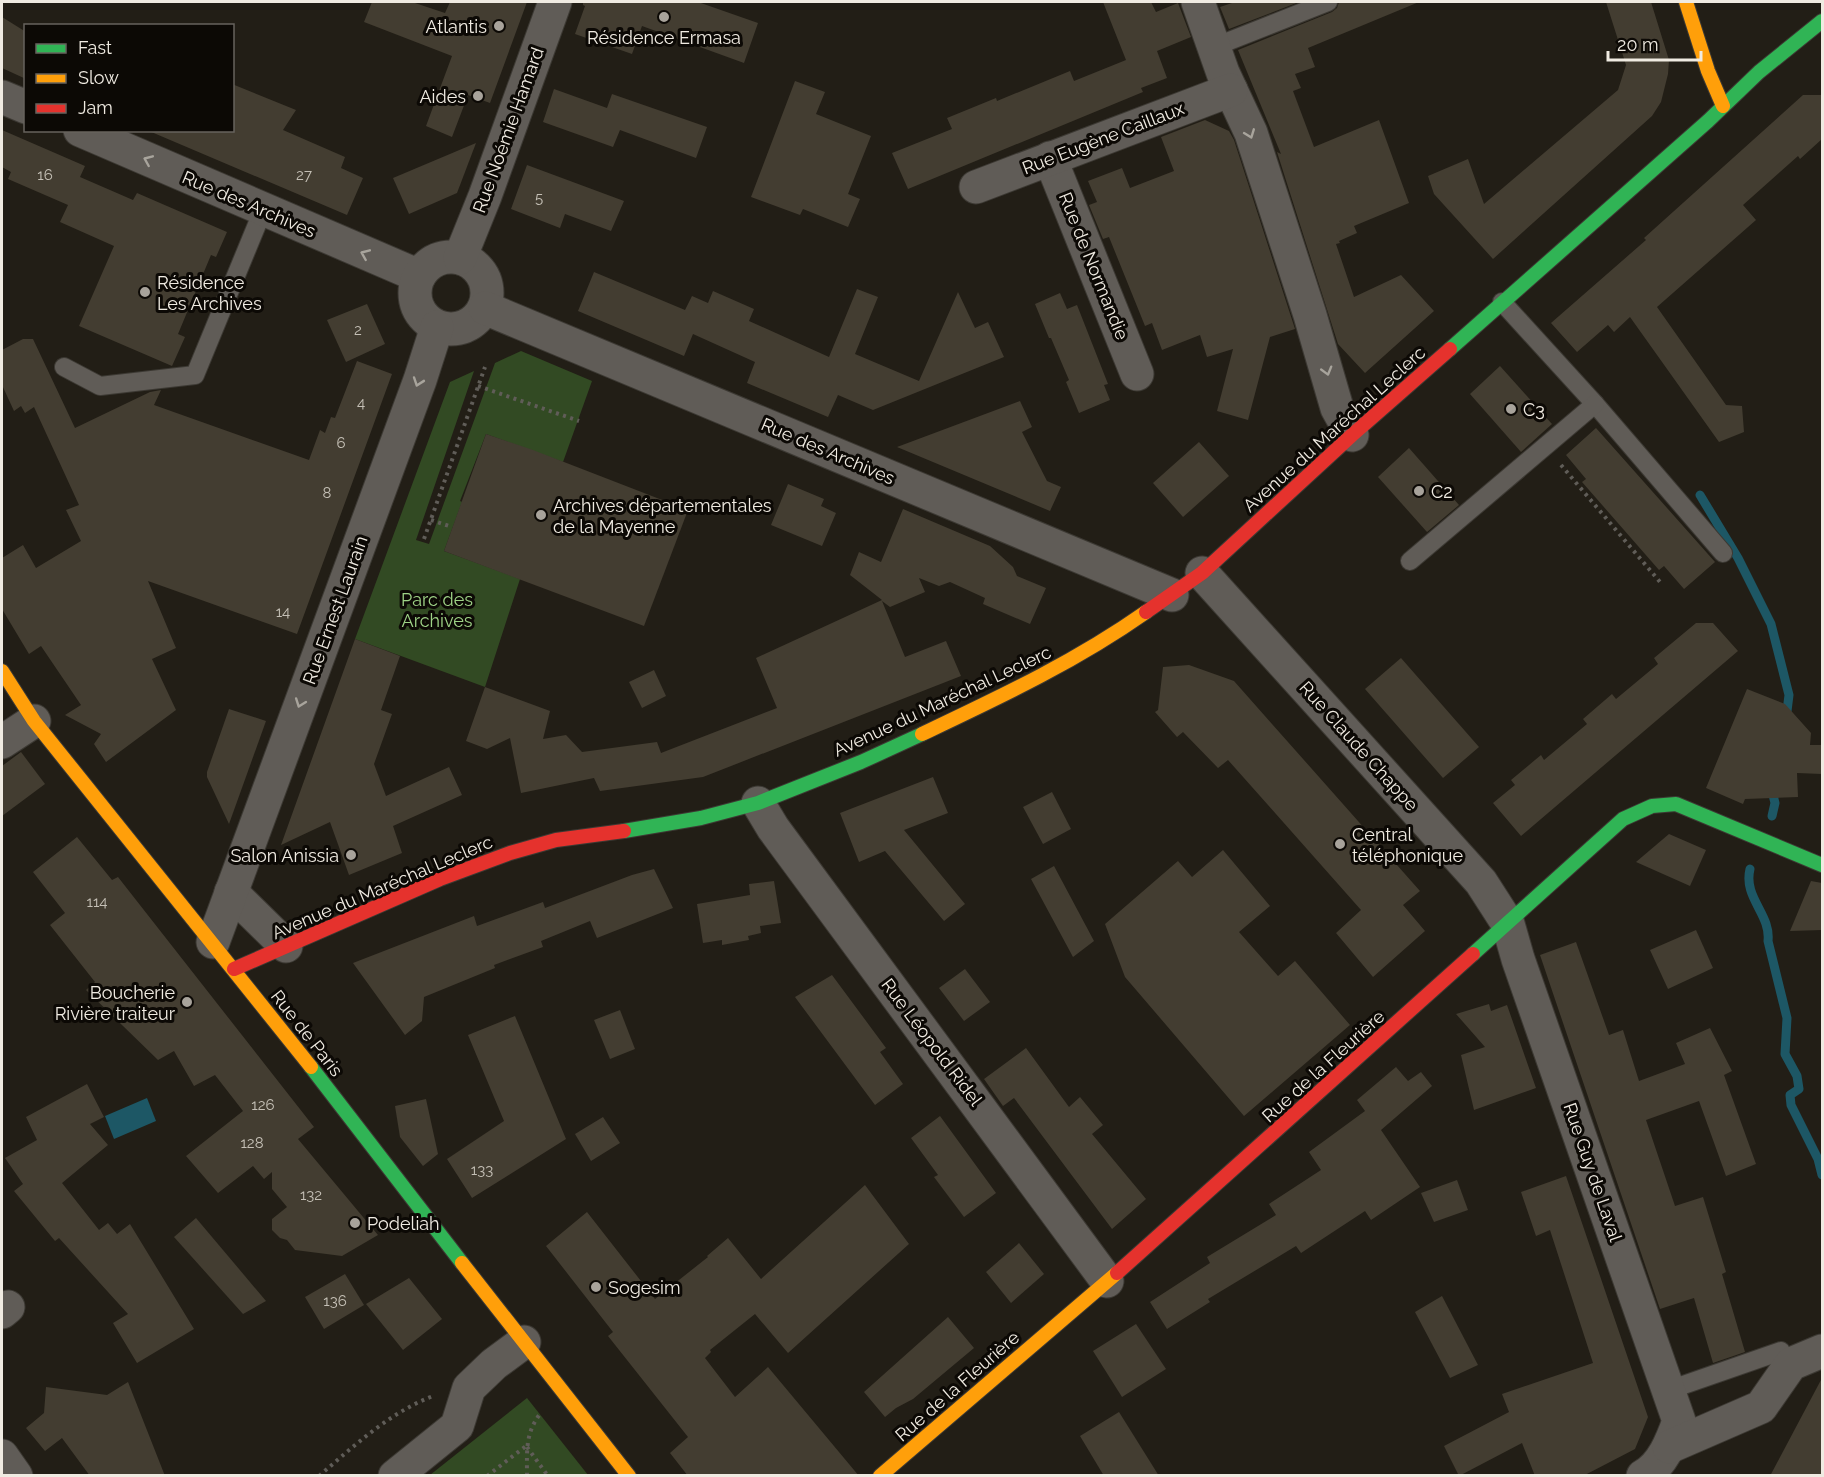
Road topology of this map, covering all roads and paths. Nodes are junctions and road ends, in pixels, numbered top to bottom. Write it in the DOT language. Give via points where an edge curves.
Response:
graph roads {
  1 [pos="555,2"];
  2 [pos="1198,2"];
  3 [pos="1328,2"];
  4 [pos="1686,2"];
  5 [pos="1822,21"];
  6 [pos="1214,47"];
  7 [pos="1231,90"];
  8 [pos="2,97"];
  9 [pos="24,106"];
  10 [pos="1724,106"];
  11 [pos="85,132"];
  12 [pos="1050,158"];
  13 [pos="976,187"];
  14 [pos="263,210"];
  15 [pos="460,258"];
  16 [pos="419,276"];
  17 [pos="1502,302"];
  18 [pos="485,308"];
  19 [pos="436,327"];
  20 [pos="64,367"];
  21 [pos="484,367"];
  22 [pos="1137,374"];
  23 [pos="478,386"];
  24 [pos="1595,404"];
  25 [pos="579,421"];
  26 [pos="1352,435"];
  27 [pos="1545,447"];
  28 [pos="431,520"];
  29 [pos="452,527"];
  30 [pos="424,539"];
  31 [pos="1723,553"];
  32 [pos="1410,561"];
  33 [pos="1202,573"];
  34 [pos="1660,582"];
  35 [pos="1172,596"];
  36 [pos="2,671"];
  37 [pos="34,721"];
  38 [pos="2,742"];
  39 [pos="758,803"];
  40 [pos="1822,865"];
  41 [pos="231,892"];
  42 [pos="1508,924"];
  43 [pos="213,942"];
  44 [pos="286,946"];
  45 [pos="234,969"];
  46 [pos="1107,1281"];
  47 [pos="524,1342"];
  48 [pos="1781,1351"];
  49 [pos="1822,1351"];
  50 [pos="469,1388"];
  51 [pos="1672,1419"];
  52 [pos="526,1446"];
  53 [pos="319,1476"];
  54 [pos="395,1476"];
  55 [pos="488,1476"];
  56 [pos="527,1476"];
  57 [pos="548,1476"];
  58 [pos="629,1476"];
  59 [pos="880,1476"];
  60 [pos="1643,1476"];
  1 -- 15 [label="street, Rue Noémie Hamard"];
  2 -- 6 [label="street"];
  3 -- 6 [label="lane"];
  4 -- 10 [label="street" via="1708,71"];
  5 -- 10 [label="street, Avenue du Maréchal Leclerc"];
  6 -- 7 [label="street"];
  7 -- 12 [label="street, Rue Eugène Caillaux"];
  7 -- 26 [label="street, one-way" via="1251,133 1337,408"];
  8 -- 9 [label="street"];
  10 -- 17 [label="street, Avenue du Maréchal Leclerc"];
  14 -- 11 [label="street, Rue des Archives, one-way"];
  12 -- 13 [label="street, Rue Eugène Caillaux"];
  12 -- 22 [label="street, Rue de Normandie"];
  16 -- 14 [label="street, Rue des Archives, one-way"];
  14 -- 20 [label="lane" via="195,375 100,386"];
  15 -- 16 [label="street" via="436,260"];
  15 -- 18 [label="street" via="470,262 484,277"];
  16 -- 19 [label="street" via="416,299 420,311"];
  17 -- 24 [label="lane"];
  17 -- 26 [label="street, Avenue du Maréchal Leclerc"];
  18 -- 19 [label="street" via="478,318 459,329"];
  18 -- 35 [label="street, Rue des Archives"];
  19 -- 41 [label="street, Rue Ernest Laurain, one-way" via="420,380"];
  21 -- 23 [label="path"];
  23 -- 25 [label="path"];
  23 -- 28 [label="path"];
  24 -- 27 [label="lane"];
  24 -- 31 [label="lane"];
  26 -- 33 [label="street, Avenue du Maréchal Leclerc"];
  27 -- 32 [label="lane"];
  27 -- 34 [label="path"];
  28 -- 29 [label="path"];
  28 -- 30 [label="path"];
  33 -- 35 [label="street, Avenue du Maréchal Leclerc"];
  33 -- 42 [label="street, Rue Claude Chappe" via="1481,882"];
  35 -- 39 [label="street, Avenue du Maréchal Leclerc" via="1026,685 861,762"];
  36 -- 37 [label="street, Rue de Paris"];
  37 -- 38 [label="street"];
  37 -- 43 [label="street, Rue de Paris"];
  39 -- 44 [label="street, Avenue du Maréchal Leclerc" via="701,818 556,840 510,853"];
  39 -- 46 [label="street, Rue Léopold Ridel"];
  40 -- 42 [label="street, Rue de la Fleurière" via="1676,804 1652,806 1623,819"];
  41 -- 43 [label="street, Rue Ernest Laurain"];
  41 -- 44 [label="street"];
  42 -- 46 [label="street, Rue de la Fleurière"];
  42 -- 51 [label="street, Rue Guy de Laval"];
  43 -- 45 [label="street, Rue de Paris"];
  44 -- 45 [label="street, Avenue du Maréchal Leclerc"];
  45 -- 47 [label="street, Rue de Paris"];
  46 -- 59 [label="street, Rue de la Fleurière"];
  47 -- 50 [label="street"];
  47 -- 58 [label="street, Rue de Paris"];
  48 -- 51 [label="lane"];
  49 -- 51 [label="street" via="1791,1364 1761,1407"];
  50 -- 53 [label="path" via="441,1392 411,1404"];
  50 -- 54 [label="street" via="457,1426"];
  51 -- 60 [label="street" via="1649,1472"];
  52 -- 55 [label="path"];
  52 -- 56 [label="path"];
  52 -- 57 [label="path"];
}
